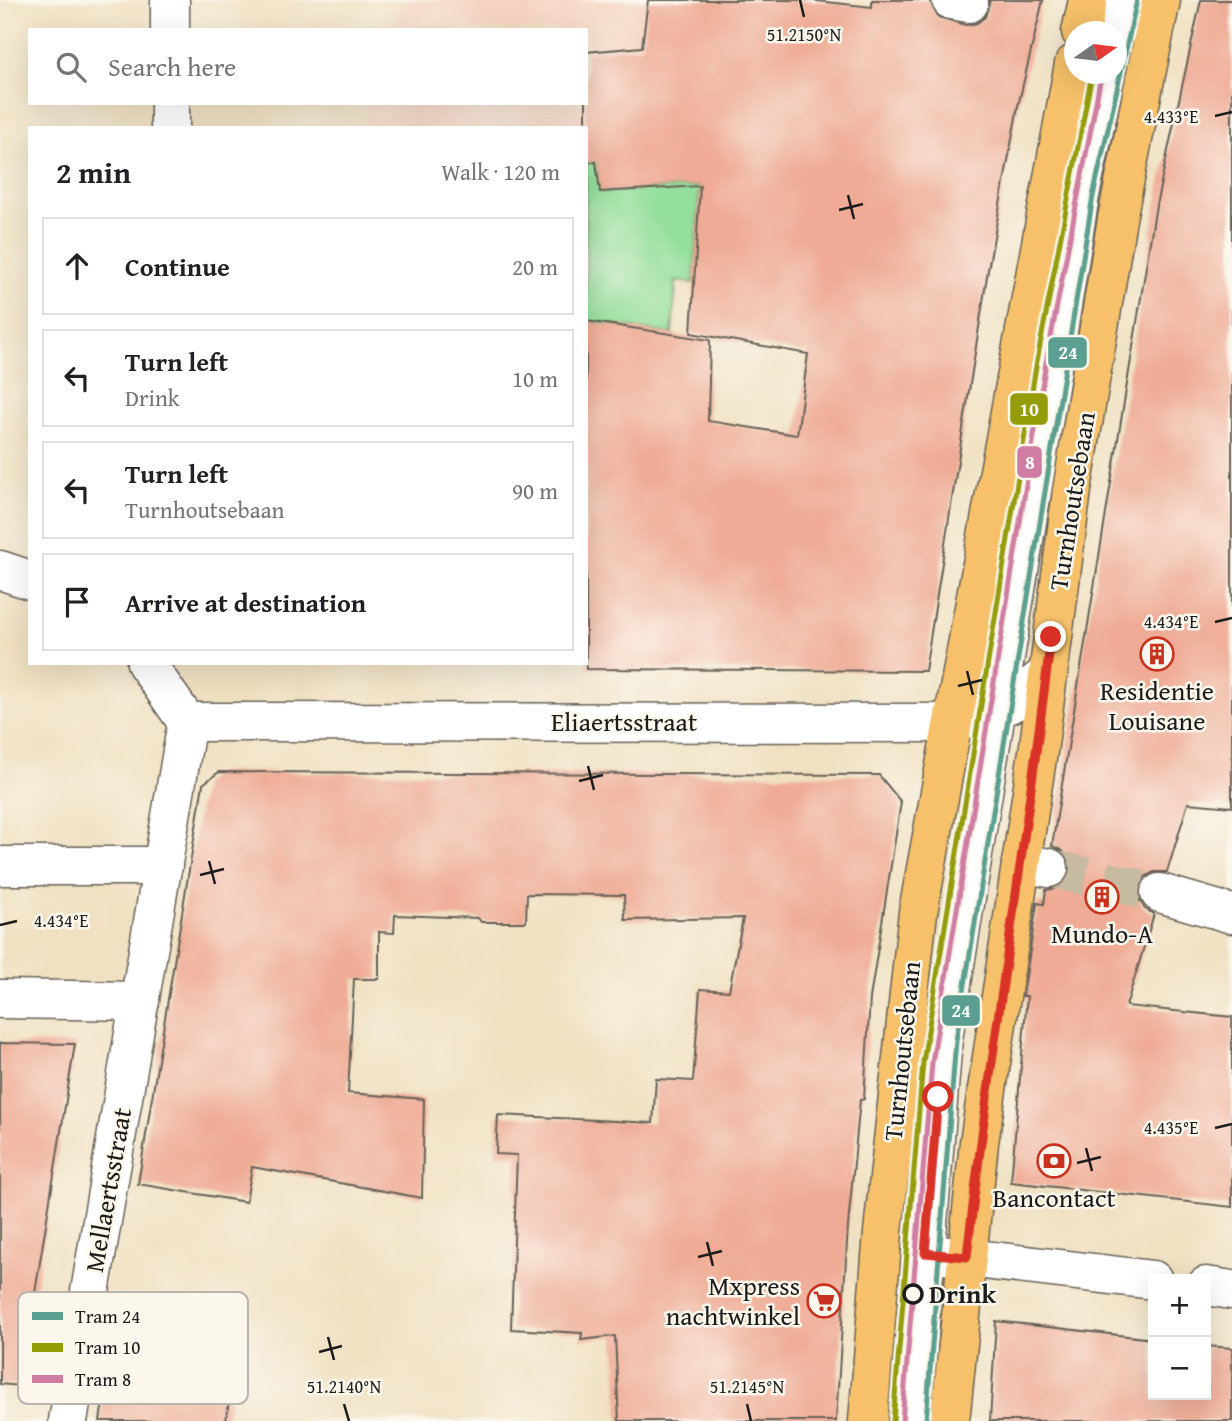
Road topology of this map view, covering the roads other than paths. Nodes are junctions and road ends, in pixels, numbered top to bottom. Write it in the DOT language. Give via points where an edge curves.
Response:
graph roads {
  1 [pos="170,0"];
  2 [pos="1088,0"];
  3 [pos="1123,0"];
  4 [pos="1161,0"];
  5 [pos="1083,21"];
  6 [pos="1118,21"];
  7 [pos="170,28"];
  8 [pos="1070,84"];
  9 [pos="1104,84"];
  10 [pos="170,105"];
  11 [pos="170,126"];
  12 [pos="0,570"];
  13 [pos="28,579"];
  14 [pos="147,665"];
  15 [pos="1047,674"];
  16 [pos="996,709"];
  17 [pos="187,722"];
  18 [pos="954,723"];
  19 [pos="989,748"];
  20 [pos="0,866"];
  21 [pos="163,866"];
  22 [pos="1160,893"];
  23 [pos="1232,914"];
  24 [pos="0,999"];
  25 [pos="140,1001"];
  26 [pos="882,1248"];
  27 [pos="925,1253"];
  28 [pos="967,1257"];
  29 [pos="1148,1279"];
  30 [pos="1211,1287"];
  31 [pos="1232,1290"];
  32 [pos="90,1292"];
  33 [pos="868,1421"];
  34 [pos="912,1421"];
  35 [pos="950,1421"];
  1 -- 7 [label="street"];
  2 -- 5 [label="main road"];
  3 -- 6 [label="street"];
  4 -- 15 [label="main road, Turnhoutsebaan" via="1117,219"];
  8 -- 18 [label="main road, Turnhoutsebaan"];
  9 -- 16 [label="street" via="1080,195"];
  10 -- 11 [label="street"];
  12 -- 13 [label="street"];
  14 -- 17 [label="street"];
  15 -- 16 [label="street, Eliaertsstraat" via="1010,704"];
  15 -- 28 [label="main road, Turnhoutsebaan" via="1035,866 979,1143"];
  16 -- 18 [label="street, Eliaertsstraat"];
  16 -- 19 [label="street"];
  17 -- 18 [label="street, Eliaertsstraat"];
  17 -- 21 [label="street, Mellaertsstraat"];
  18 -- 19 [label="street"];
  18 -- 26 [label="main road, Turnhoutsebaan" via="915,936"];
  19 -- 27 [label="street" via="943,1039"];
  20 -- 21 [label="street"];
  21 -- 25 [label="street, Mellaertsstraat"];
  22 -- 23 [label="street"];
  24 -- 25 [label="street"];
  25 -- 32 [label="street, Mellaertsstraat"];
  26 -- 27 [label="street"];
  26 -- 33 [label="main road, Turnhoutsebaan"];
  27 -- 28 [label="street"];
  27 -- 34 [label="street"];
  28 -- 29 [label="street"];
  28 -- 35 [label="main road, Turnhoutsebaan"];
  30 -- 31 [label="street"];
}
